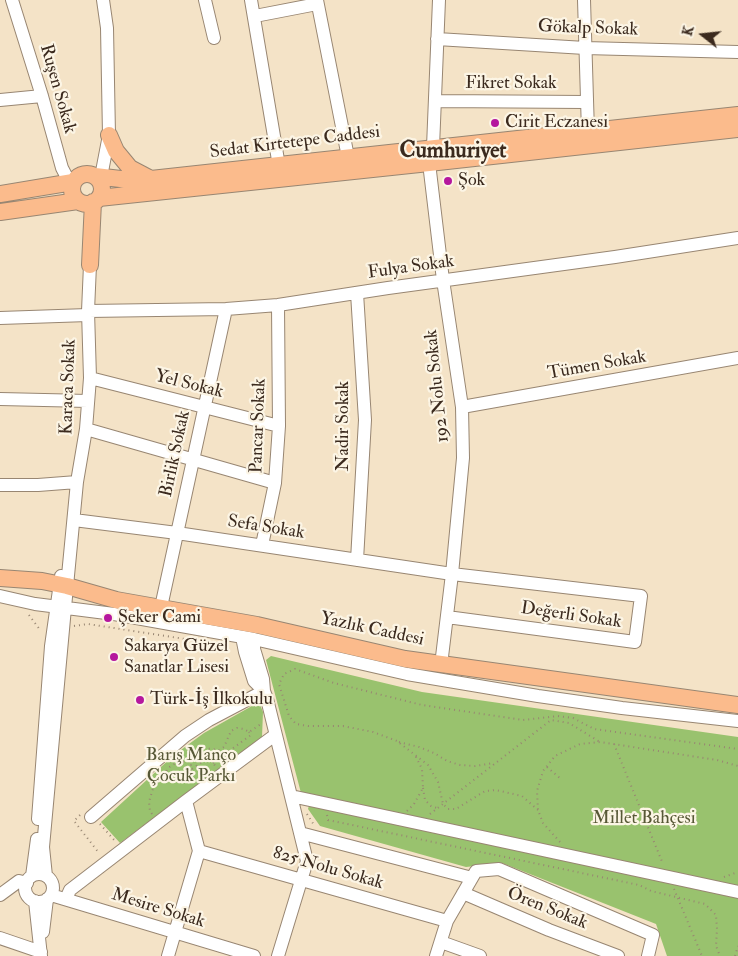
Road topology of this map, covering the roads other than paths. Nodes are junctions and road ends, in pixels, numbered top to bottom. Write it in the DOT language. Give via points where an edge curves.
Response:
graph roads {
  1 [pos="12,0"];
  2 [pos="103,0"];
  3 [pos="205,0"];
  4 [pos="251,0"];
  5 [pos="439,0"];
  6 [pos="584,0"];
  7 [pos="317,2"];
  8 [pos="254,16"];
  9 [pos="214,38"];
  10 [pos="438,39"];
  11 [pos="585,48"];
  12 [pos="738,52"];
  13 [pos="42,96"];
  14 [pos="0,100"];
  15 [pos="436,101"];
  16 [pos="586,102"];
  17 [pos="738,114"];
  18 [pos="738,129"];
  19 [pos="588,132"];
  20 [pos="109,135"];
  21 [pos="433,147"];
  22 [pos="348,156"];
  23 [pos="429,164"];
  24 [pos="279,166"];
  25 [pos="151,179"];
  26 [pos="86,189"];
  27 [pos="0,194"];
  28 [pos="0,212"];
  29 [pos="738,238"];
  30 [pos="90,265"];
  31 [pos="443,280"];
  32 [pos="357,293"];
  33 [pos="278,305"];
  34 [pos="226,309"];
  35 [pos="88,313"];
  36 [pos="0,318"];
  37 [pos="738,358"];
  38 [pos="90,378"];
  39 [pos="0,400"];
  40 [pos="88,401"];
  41 [pos="205,407"];
  42 [pos="462,407"];
  43 [pos="279,426"];
  44 [pos="86,429"];
  45 [pos="193,459"];
  46 [pos="77,482"];
  47 [pos="275,483"];
  48 [pos="0,484"];
  49 [pos="74,515"];
  50 [pos="177,532"];
  51 [pos="262,545"];
  52 [pos="357,560"];
  53 [pos="452,574"];
  54 [pos="0,578"];
  55 [pos="63,585"];
  56 [pos="0,596"];
  57 [pos="161,607"];
  58 [pos="60,608"];
  59 [pos="447,616"];
  60 [pos="248,638"];
  61 [pos="441,665"];
  62 [pos="264,691"];
  63 [pos="738,705"];
  64 [pos="738,721"];
  65 [pos="275,735"];
  66 [pos="296,797"];
  67 [pos="186,801"];
  68 [pos="91,817"];
  69 [pos="300,833"];
  70 [pos="199,850"];
  71 [pos="46,876"];
  72 [pos="472,878"];
  73 [pos="29,879"];
  74 [pos="301,879"];
  75 [pos="738,892"];
  76 [pos="463,893"];
  77 [pos="0,895"];
  78 [pos="44,898"];
  79 [pos="66,899"];
  80 [pos="447,920"];
  81 [pos="175,932"];
  82 [pos="0,938"];
  83 [pos="440,942"];
  84 [pos="41,954"];
  85 [pos="168,956"];
  86 [pos="254,956"];
  87 [pos="278,956"];
  88 [pos="436,956"];
  89 [pos="480,956"];
  90 [pos="618,956"];
  91 [pos="648,956"];
  1 -- 13 [label="street, Ruşen Sokak"];
  2 -- 20 [label="street" via="107,28"];
  3 -- 9 [label="street"];
  4 -- 8 [label="street"];
  5 -- 10 [label="street"];
  6 -- 11 [label="street"];
  7 -- 8 [label="street"];
  7 -- 22 [label="street"];
  8 -- 24 [label="street"];
  10 -- 11 [label="street, Gökalp Sokak"];
  10 -- 15 [label="street"];
  11 -- 12 [label="street, Gökalp Sokak"];
  11 -- 16 [label="street"];
  13 -- 14 [label="street"];
  13 -- 26 [label="street, Ruşen Sokak" via="62,168"];
  15 -- 16 [label="street, Fikret Sokak"];
  15 -- 21 [label="street"];
  16 -- 19 [label="street"];
  17 -- 19 [label="main road, Sedat Kirtetepe Caddesi"];
  18 -- 23 [label="main road, Sedat Kirtetepe Caddesi"];
  19 -- 21 [label="main road, Sedat Kirtetepe Caddesi"];
  20 -- 25 [label="main road" via="116,151 130,168"];
  20 -- 26 [label="street"];
  21 -- 22 [label="main road, Sedat Kirtetepe Caddesi"];
  22 -- 24 [label="main road, Sedat Kirtetepe Caddesi"];
  23 -- 26 [label="main road, Sedat Kirtetepe Caddesi"];
  23 -- 31 [label="street, 192 Nolu Sokak"];
  24 -- 25 [label="main road, Sedat Kirtetepe Caddesi"];
  25 -- 26 [label="main road, Sedat Kirtetepe Caddesi"];
  26 -- 27 [label="main road, Sedat Kirtetepe Caddesi"];
  26 -- 28 [label="main road, Sedat Kirtetepe Caddesi"];
  26 -- 30 [label="main road"];
  29 -- 31 [label="street, Fulya Sokak"];
  30 -- 35 [label="street, Karaca Sokak"];
  31 -- 32 [label="street, Fulya Sokak"];
  31 -- 42 [label="street, 192 Nolu Sokak"];
  32 -- 33 [label="street, Fulya Sokak"];
  32 -- 52 [label="street, Nadir Sokak" via="365,420"];
  33 -- 34 [label="street, Fulya Sokak"];
  33 -- 43 [label="street, Pancar Sokak"];
  34 -- 35 [label="street, Fulya Sokak"];
  34 -- 41 [label="street, Birlik Sokak"];
  35 -- 36 [label="street, Fulya Sokak"];
  35 -- 38 [label="street, Karaca Sokak"];
  37 -- 42 [label="street, Tümen Sokak"];
  38 -- 40 [label="street, Karaca Sokak"];
  38 -- 41 [label="street, Yel Sokak"];
  39 -- 40 [label="street"];
  40 -- 44 [label="street, Karaca Sokak"];
  41 -- 43 [label="street, Yel Sokak"];
  41 -- 45 [label="street, Birlik Sokak"];
  42 -- 53 [label="street, 192 Nolu Sokak" via="463,458"];
  43 -- 47 [label="street, Pancar Sokak"];
  44 -- 45 [label="street"];
  44 -- 46 [label="street, Karaca Sokak"];
  45 -- 47 [label="street"];
  45 -- 50 [label="street, Birlik Sokak"];
  46 -- 48 [label="street"];
  46 -- 49 [label="street, Karaca Sokak"];
  47 -- 51 [label="street, Pancar Sokak"];
  49 -- 50 [label="street, Sefa Sokak"];
  49 -- 55 [label="street, Karaca Sokak"];
  50 -- 51 [label="street, Sefa Sokak"];
  50 -- 57 [label="street, Birlik Sokak"];
  51 -- 52 [label="street, Sefa Sokak"];
  52 -- 53 [label="street, Sefa Sokak"];
  53 -- 59 [label="street, 192 Nolu Sokak"];
  53 -- 59 [label="street, Değerli Sokak" via="641,596 640,605 635,642"];
  54 -- 55 [label="main road, Yazlık Caddesi"];
  55 -- 57 [label="main road, Yazlık Caddesi" via="116,600"];
  55 -- 58 [label="street, Karaca Sokak"];
  56 -- 58 [label="street"];
  57 -- 61 [label="main road, Yazlık Caddesi"];
  58 -- 60 [label="street" via="114,614"];
  58 -- 71 [label="street" via="43,847"];
  58 -- 73 [label="street" via="50,646 36,847"];
  59 -- 61 [label="street, 192 Nolu Sokak"];
  60 -- 62 [label="street" via="254,649"];
  60 -- 64 [label="street" via="407,674 584,703"];
  61 -- 63 [label="main road, Yazlık Caddesi"];
  62 -- 65 [label="street"];
  62 -- 68 [label="street" via="185,736"];
  65 -- 66 [label="street"];
  65 -- 67 [label="street"];
  66 -- 69 [label="street"];
  66 -- 75 [label="street"];
  67 -- 70 [label="street"];
  67 -- 79 [label="street" via="70,890"];
  69 -- 72 [label="street"];
  69 -- 74 [label="street" via="307,861"];
  70 -- 74 [label="street, 825 Nolu Sokak"];
  70 -- 81 [label="street"];
  71 -- 73 [label="street" via="37,874"];
  71 -- 78 [label="street" via="53,887"];
  72 -- 76 [label="street"];
  72 -- 91 [label="street" via="476,871 499,869 654,935"];
  73 -- 77 [label="street" via="19,881"];
  73 -- 78 [label="street" via="28,896"];
  74 -- 80 [label="street, 825 Nolu Sokak"];
  74 -- 87 [label="street"];
  76 -- 80 [label="street"];
  76 -- 90 [label="street, Ören Sokak"];
  78 -- 79 [label="street, Mesire Sokak"];
  78 -- 84 [label="street"];
  79 -- 81 [label="street, Mesire Sokak"];
  80 -- 83 [label="street"];
  81 -- 85 [label="street"];
  81 -- 86 [label="street, Mesire Sokak"];
  82 -- 84 [label="street"];
  83 -- 88 [label="street"];
  83 -- 89 [label="street"];
}
